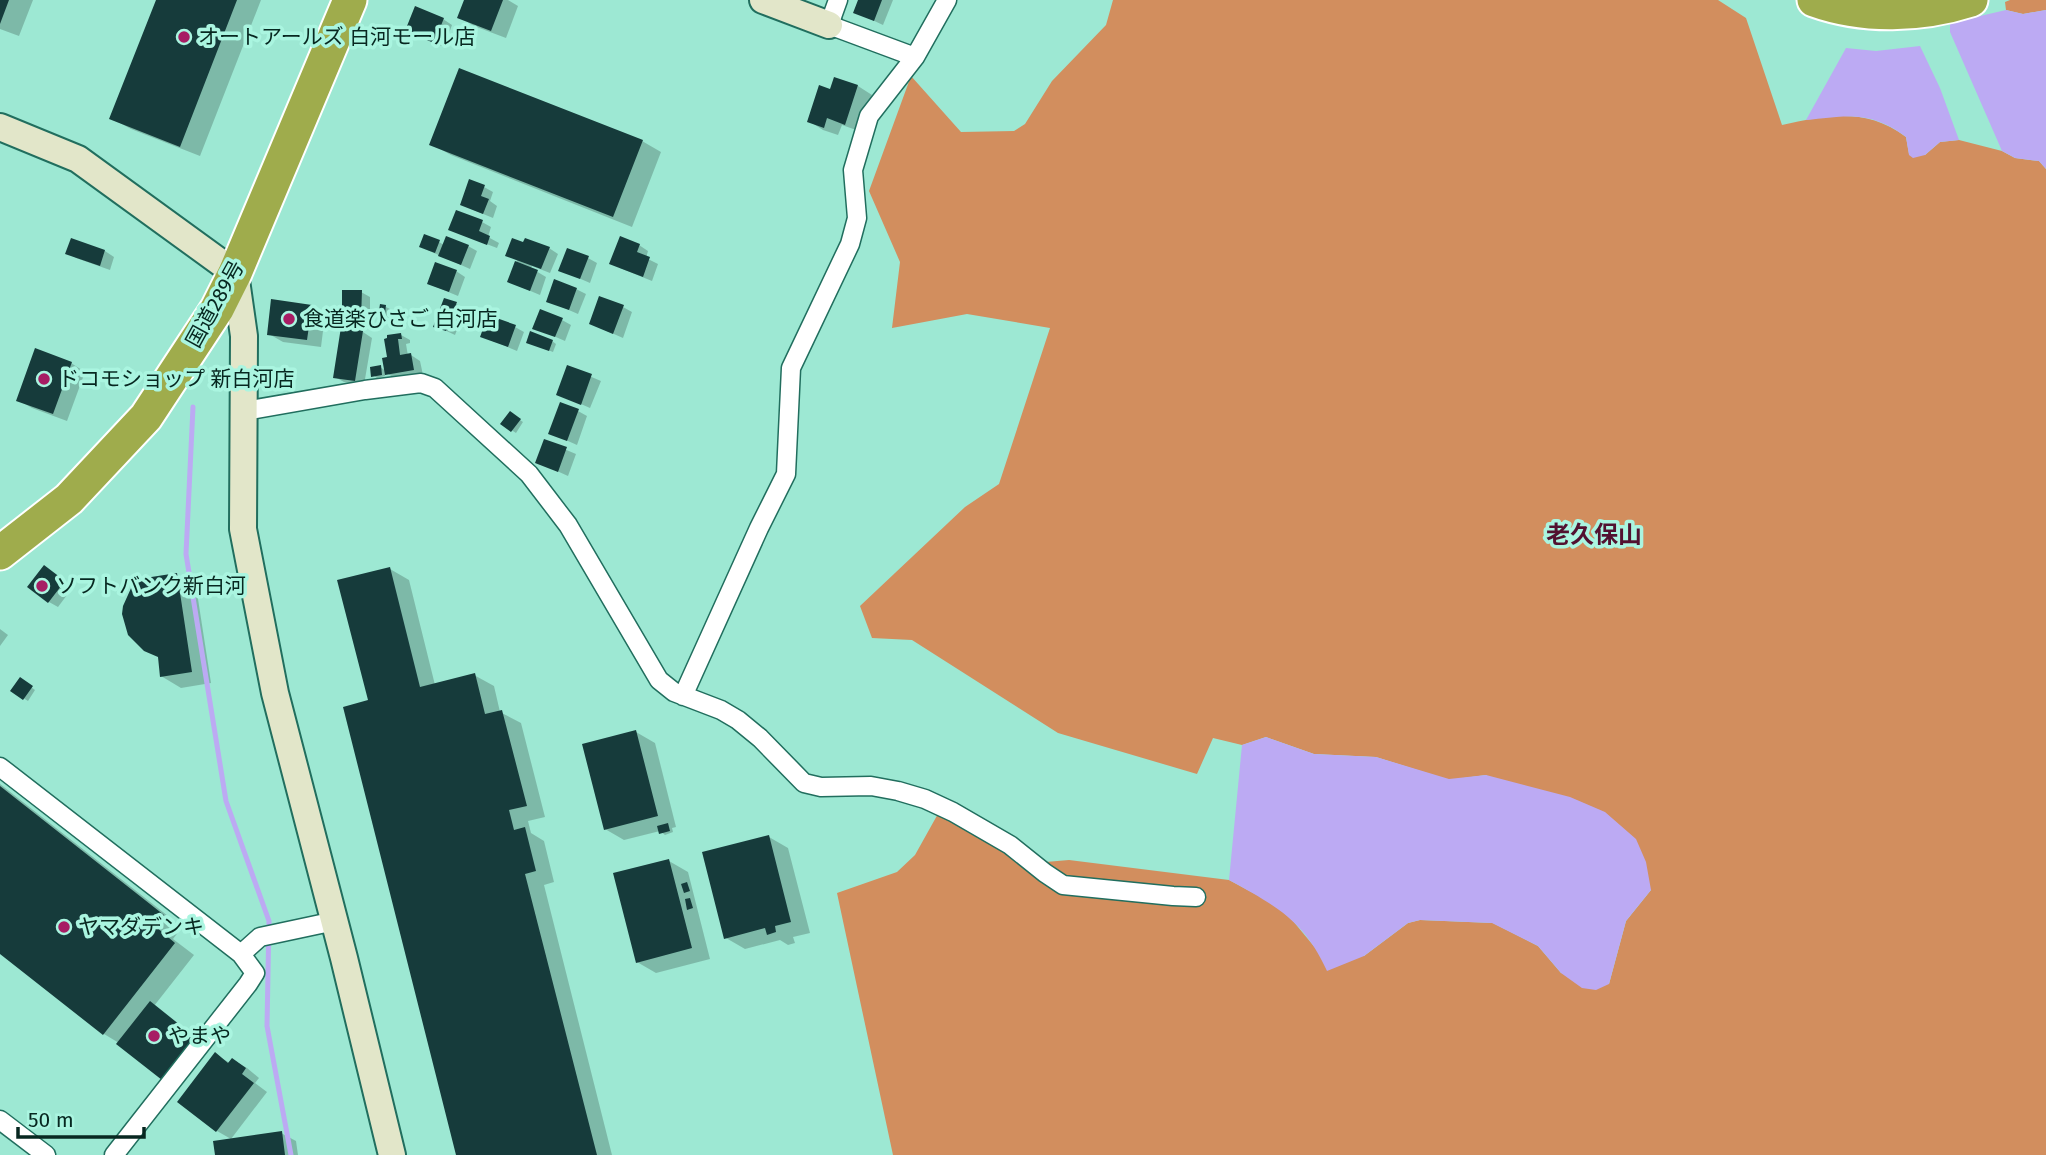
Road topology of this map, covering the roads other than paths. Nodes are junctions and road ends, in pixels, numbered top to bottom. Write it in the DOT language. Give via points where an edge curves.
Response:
graph roads {
  1 [pos="350,0"];
  2 [pos="763,0"];
  3 [pos="838,0"];
  4 [pos="947,0"];
  5 [pos="1971,0"];
  6 [pos="1821,1"];
  7 [pos="829,24"];
  8 [pos="915,57"];
  9 [pos="0,127"];
  10 [pos="235,273"];
  11 [pos="244,411"];
  12 [pos="0,553"];
  13 [pos="683,696"];
  14 [pos="0,767"];
  15 [pos="1196,897"];
  16 [pos="335,921"];
  17 [pos="241,954"];
  18 [pos="0,1120"];
  19 [pos="46,1155"];
  20 [pos="114,1155"];
  21 [pos="392,1155"];
  1 -- 10 [label="highway, 国道289号"];
  2 -- 7 [label="street"];
  3 -- 7 [label="street"];
  4 -- 8 [label="street"];
  5 -- 6 [label="highway" via="1883,13"];
  7 -- 8 [label="street"];
  8 -- 13 [label="street" via="869,116 853,170 857,218 850,244 791,368 786,474"];
  9 -- 10 [label="street" via="78,159"];
  10 -- 11 [label="street" via="244,336"];
  10 -- 12 [label="highway, 国道289号" via="218,309 146,417 69,499"];
  11 -- 13 [label="street" via="421,383 435,388 529,474 568,525 659,680"];
  11 -- 16 [label="street" via="243,529 275,693"];
  13 -- 15 [label="street" via="738,720 804,783 871,786 925,799 1010,845 1063,885"];
  14 -- 17 [label="street"];
  16 -- 17 [label="street" via="260,937"];
  16 -- 21 [label="street"];
  17 -- 20 [label="street" via="255,973"];
  18 -- 19 [label="street"];
}
